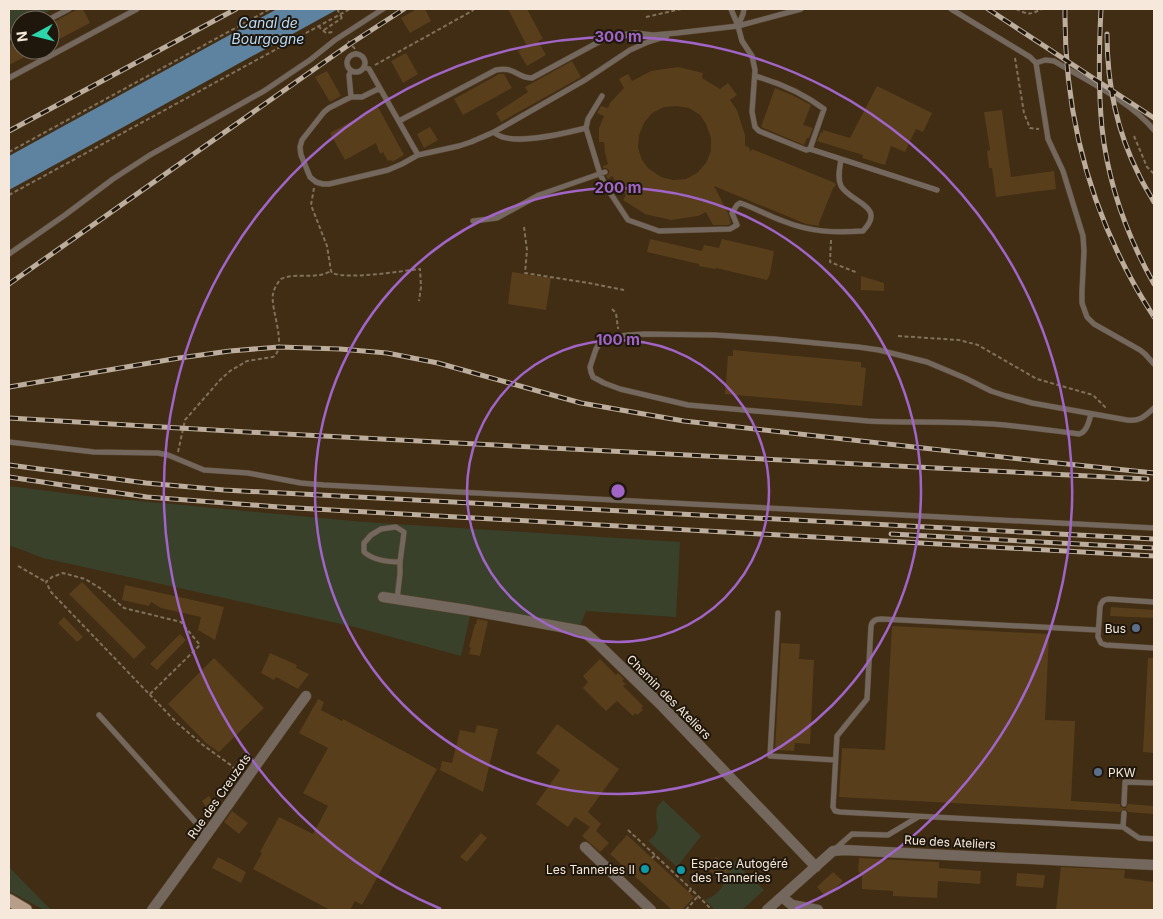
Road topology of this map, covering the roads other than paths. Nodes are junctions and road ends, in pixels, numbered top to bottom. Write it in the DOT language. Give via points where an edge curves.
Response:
graph roads {
  1 [pos="137,9"];
  2 [pos="383,9"];
  3 [pos="731,9"];
  4 [pos="744,9"];
  5 [pos="800,9"];
  6 [pos="951,9"];
  7 [pos="738,26"];
  8 [pos="677,34"];
  9 [pos="1036,63"];
  10 [pos="367,68"];
  11 [pos="351,71"];
  12 [pos="754,76"];
  13 [pos="9,78"];
  14 [pos="380,88"];
  15 [pos="602,96"];
  16 [pos="351,97"];
  17 [pos="399,122"];
  18 [pos="586,128"];
  19 [pos="1154,130"];
  20 [pos="494,132"];
  21 [pos="810,148"];
  22 [pos="418,156"];
  23 [pos="841,159"];
  24 [pos="603,173"];
  25 [pos="937,190"];
  26 [pos="474,221"];
  27 [pos="9,254"];
  28 [pos="1154,364"];
  29 [pos="1154,408"];
  30 [pos="1091,414"];
  31 [pos="9,442"];
  32 [pos="1154,528"];
  33 [pos="400,562"];
  34 [pos="382,597"];
  35 [pos="397,599"];
  36 [pos="1154,602"];
  37 [pos="778,613"];
  38 [pos="1098,630"];
  39 [pos="1154,648"];
  40 [pos="306,696"];
  41 [pos="99,715"];
  42 [pos="835,760"];
  43 [pos="1154,783"];
  44 [pos="1124,804"];
  45 [pos="1124,813"];
  46 [pos="919,816"];
  47 [pos="1123,827"];
  48 [pos="208,835"];
  49 [pos="1154,838"];
  50 [pos="584,847"];
  51 [pos="833,851"];
  52 [pos="1154,865"];
  53 [pos="816,867"];
  54 [pos="782,897"];
  55 [pos="9,900"];
  56 [pos="26,910"];
  57 [pos="152,910"];
  58 [pos="651,910"];
  59 [pos="767,910"];
  60 [pos="818,910"];
  1 -- 13 [label="lane"];
  2 -- 27 [label="lane" via="264,91 150,154"];
  3 -- 7 [label="lane"];
  4 -- 7 [label="lane"];
  5 -- 7 [label="lane"];
  6 -- 9 [label="lane"];
  7 -- 8 [label="lane"];
  7 -- 12 [label="lane" via="742,41 752,56"];
  8 -- 17 [label="lane" via="635,33 608,37 532,78 525,78 514,70 496,70"];
  8 -- 20 [label="lane" via="630,50"];
  9 -- 19 [label="lane" via="1054,61 1128,106"];
  9 -- 28 [label="lane" via="1048,139 1063,171 1083,236 1084,312 1094,324 1145,354"];
  10 -- 11 [label="lane" via="360,72"];
  10 -- 11 [label="lane" via="363,57 355,55 348,60"];
  10 -- 14 [label="lane"];
  11 -- 16 [label="lane"];
  12 -- 21 [label="lane" via="752,112 757,129 806,150"];
  12 -- 21 [label="lane" via="798,92 824,108"];
  14 -- 16 [label="lane" via="362,97"];
  14 -- 17 [label="lane"];
  15 -- 18 [label="lane"];
  16 -- 22 [label="lane" via="324,112 302,140 300,151 310,177 328,184 388,170"];
  17 -- 22 [label="lane"];
  18 -- 20 [label="lane" via="520,140 500,137"];
  18 -- 24 [label="lane"];
  20 -- 22 [label="lane" via="459,146"];
  21 -- 23 [label="lane"];
  23 -- 24 [label="lane" via="840,185 867,207 870,216 863,232 805,229 740,203 732,213 737,225 730,229 659,231 628,220 607,188"];
  23 -- 25 [label="lane"];
  24 -- 26 [label="lane" via="539,195 502,216"];
  29 -- 30 [label="lane" via="1138,421"];
  30 -- 30 [label="lane" via="1085,431 1079,434 990,424 868,422 688,405 604,383 593,377 590,367 599,343 607,338 644,334 715,334 774,339 858,347 909,357 1006,396"];
  31 -- 32 [label="lane" via="94,452 152,452 204,470 248,473 324,486"];
  33 -- 33 [label="lane" via="404,532 396,527 381,530 364,543 364,552 370,557"];
  33 -- 35 [label="lane"];
  34 -- 35 [label="street, Chemin des Ateliers"];
  35 -- 53 [label="street, Chemin des Ateliers" via="583,631 660,704"];
  36 -- 38 [label="lane" via="1104,600 1100,604"];
  37 -- 42 [label="lane" via="770,756"];
  38 -- 39 [label="lane" via="1098,639 1104,644"];
  38 -- 42 [label="lane" via="875,620 871,626 867,699 837,736"];
  40 -- 48 [label="street, Rue des Creuzots"];
  41 -- 48 [label="lane"];
  42 -- 46 [label="lane" via="832,804 835,811"];
  43 -- 44 [label="lane" via="1125,782"];
  45 -- 47 [label="lane"];
  46 -- 47 [label="lane"];
  46 -- 51 [label="lane" via="888,835 852,834"];
  47 -- 49 [label="lane" via="1139,838"];
  48 -- 57 [label="street, Rue des Creuzots"];
  50 -- 58 [label="street"];
  51 -- 52 [label="street, Rue des Ateliers"];
  51 -- 53 [label="street"];
  53 -- 54 [label="street"];
  54 -- 59 [label="street"];
  54 -- 60 [label="street" via="792,905"];
  55 -- 56 [label="main road"];
}
